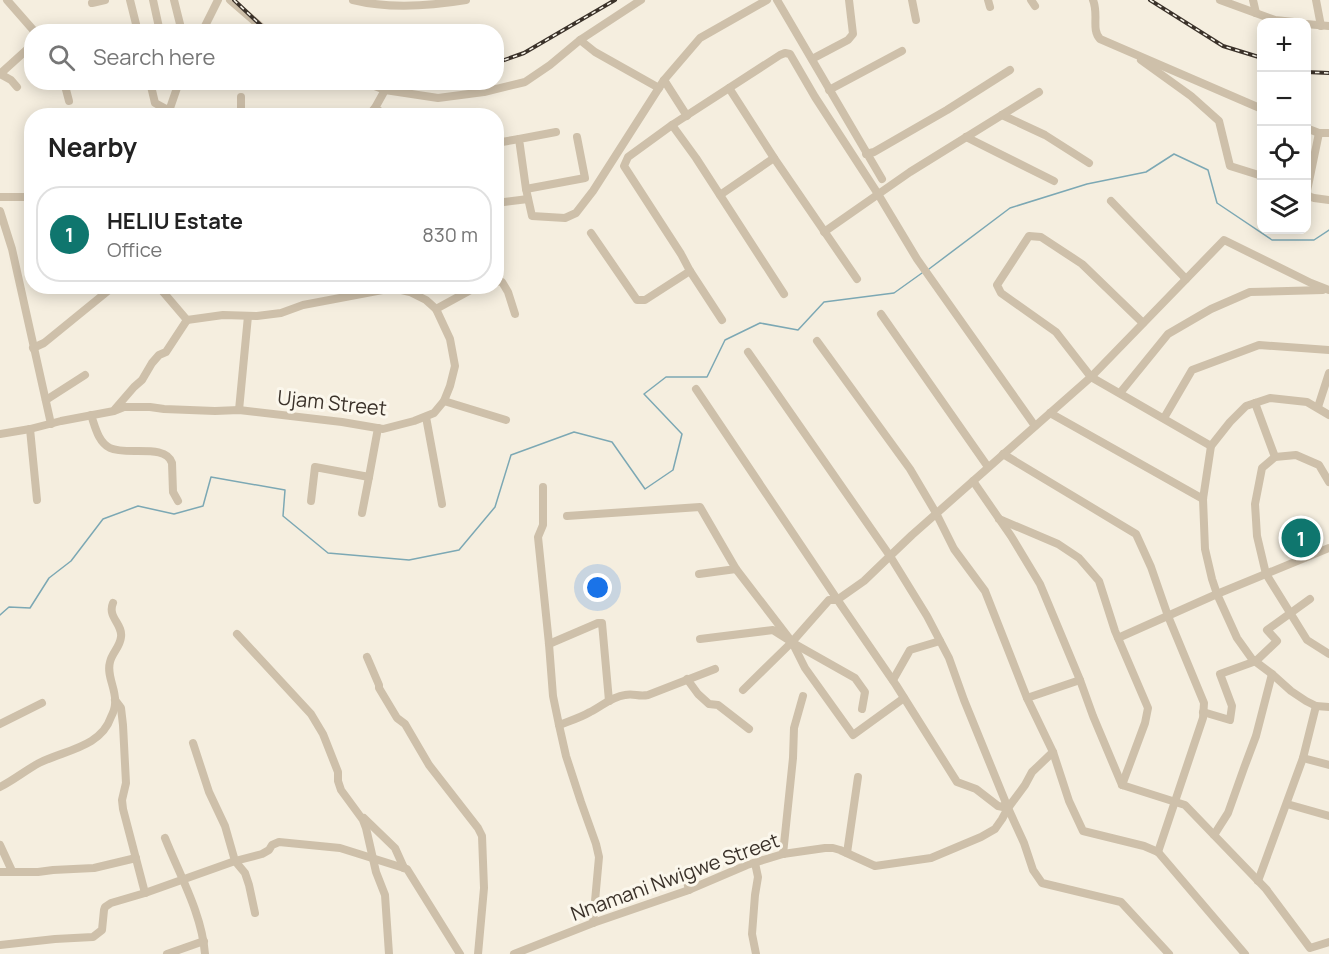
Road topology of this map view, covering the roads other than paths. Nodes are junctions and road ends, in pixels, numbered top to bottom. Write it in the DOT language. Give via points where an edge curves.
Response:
graph roads {
  1 [pos="7,0"];
  2 [pos="130,0"];
  3 [pos="153,0"];
  4 [pos="174,0"];
  5 [pos="218,0"];
  6 [pos="230,0"];
  7 [pos="353,0"];
  8 [pos="466,0"];
  9 [pos="641,0"];
  10 [pos="767,0"];
  11 [pos="777,0"];
  12 [pos="849,0"];
  13 [pos="912,0"];
  14 [pos="1093,0"];
  15 [pos="1220,0"];
  16 [pos="1253,0"];
  17 [pos="1316,0"];
  18 [pos="392,2"];
  19 [pos="1256,13"];
  20 [pos="1270,18"];
  21 [pos="916,20"];
  22 [pos="28,24"];
  23 [pos="136,24"];
  24 [pos="158,24"];
  25 [pos="180,24"];
  26 [pos="206,24"];
  27 [pos="258,24"];
  28 [pos="1325,26"];
  29 [pos="580,40"];
  30 [pos="902,51"];
  31 [pos="1128,51"];
  32 [pos="24,52"];
  33 [pos="812,59"];
  34 [pos="1010,70"];
  35 [pos="0,74"];
  36 [pos="664,80"];
  37 [pos="17,87"];
  38 [pos="504,87"];
  39 [pos="659,88"];
  40 [pos="729,88"];
  41 [pos="66,90"];
  42 [pos="152,90"];
  43 [pos="176,90"];
  44 [pos="385,90"];
  45 [pos="492,90"];
  46 [pos="829,90"];
  47 [pos="1039,92"];
  48 [pos="241,97"];
  49 [pos="69,101"];
  50 [pos="1257,107"];
  51 [pos="162,108"];
  52 [pos="171,108"];
  53 [pos="241,108"];
  54 [pos="375,108"];
  55 [pos="1002,115"];
  56 [pos="687,116"];
  57 [pos="672,125"];
  58 [pos="1311,130"];
  59 [pos="556,132"];
  60 [pos="1318,133"];
  61 [pos="1329,133"];
  62 [pos="577,136"];
  63 [pos="966,137"];
  64 [pos="519,140"];
  65 [pos="504,142"];
  66 [pos="866,154"];
  67 [pos="774,158"];
  68 [pos="1089,163"];
  69 [pos="1257,174"];
  70 [pos="585,178"];
  71 [pos="882,179"];
  72 [pos="1309,180"];
  73 [pos="1054,181"];
  74 [pos="526,189"];
  75 [pos="593,191"];
  76 [pos="878,194"];
  77 [pos="720,195"];
  78 [pos="24,196"];
  79 [pos="0,197"];
  80 [pos="1311,197"];
  81 [pos="528,198"];
  82 [pos="1329,200"];
  83 [pos="1111,201"];
  84 [pos="504,202"];
  85 [pos="0,211"];
  86 [pos="824,232"];
  87 [pos="591,233"];
  88 [pos="690,271"];
  89 [pos="856,279"];
  90 [pos="1186,279"];
  91 [pos="504,286"];
  92 [pos="1328,290"];
  93 [pos="104,294"];
  94 [pos="165,294"];
  95 [pos="359,294"];
  96 [pos="414,294"];
  97 [pos="463,294"];
  98 [pos="784,294"];
  99 [pos="436,309"];
  100 [pos="515,314"];
  101 [pos="881,314"];
  102 [pos="248,316"];
  103 [pos="187,320"];
  104 [pos="722,320"];
  105 [pos="1143,323"];
  106 [pos="817,341"];
  107 [pos="33,348"];
  108 [pos="1329,350"];
  109 [pos="748,352"];
  110 [pos="1329,373"];
  111 [pos="86,375"];
  112 [pos="1091,377"];
  113 [pos="696,389"];
  114 [pos="1120,393"];
  115 [pos="46,400"];
  116 [pos="444,401"];
  117 [pos="1255,403"];
  118 [pos="1318,407"];
  119 [pos="239,410"];
  120 [pos="114,411"];
  121 [pos="1050,413"];
  122 [pos="91,415"];
  123 [pos="1329,415"];
  124 [pos="426,417"];
  125 [pos="1164,418"];
  126 [pos="506,420"];
  127 [pos="51,424"];
  128 [pos="1035,426"];
  129 [pos="378,428"];
  130 [pos="30,429"];
  131 [pos="0,434"];
  132 [pos="1211,446"];
  133 [pos="1003,454"];
  134 [pos="1275,458"];
  135 [pos="988,467"];
  136 [pos="369,477"];
  137 [pos="973,481"];
  138 [pos="1329,482"];
  139 [pos="543,487"];
  140 [pos="1203,499"];
  141 [pos="37,500"];
  142 [pos="178,501"];
  143 [pos="311,501"];
  144 [pos="442,504"];
  145 [pos="362,513"];
  146 [pos="936,513"];
  147 [pos="567,516"];
  148 [pos="999,519"];
  149 [pos="1329,548"];
  150 [pos="890,556"];
  151 [pos="736,569"];
  152 [pos="699,574"];
  153 [pos="1266,574"];
  154 [pos="1217,594"];
  155 [pos="1310,599"];
  156 [pos="837,600"];
  157 [pos="113,603"];
  158 [pos="1290,613"];
  159 [pos="1168,616"];
  160 [pos="237,634"];
  161 [pos="1119,638"];
  162 [pos="700,639"];
  163 [pos="940,641"];
  164 [pos="792,642"];
  165 [pos="549,644"];
  166 [pos="1329,654"];
  167 [pos="367,657"];
  168 [pos="1256,661"];
  169 [pos="715,669"];
  170 [pos="1272,674"];
  171 [pos="687,679"];
  172 [pos="893,680"];
  173 [pos="1080,680"];
  174 [pos="743,690"];
  175 [pos="803,696"];
  176 [pos="904,698"];
  177 [pos="1027,698"];
  178 [pos="115,700"];
  179 [pos="609,700"];
  180 [pos="42,703"];
  181 [pos="1316,706"];
  182 [pos="1329,707"];
  183 [pos="861,709"];
  184 [pos="1203,712"];
  185 [pos="0,724"];
  186 [pos="559,725"];
  187 [pos="749,729"];
  188 [pos="193,743"];
  189 [pos="1053,752"];
  190 [pos="1303,758"];
  191 [pos="1329,765"];
  192 [pos="858,777"];
  193 [pos="1122,785"];
  194 [pos="0,787"];
  195 [pos="1176,801"];
  196 [pos="1287,804"];
  197 [pos="1008,808"];
  198 [pos="356,810"];
  199 [pos="1329,816"];
  200 [pos="1214,835"];
  201 [pos="165,838"];
  202 [pos="0,844"];
  203 [pos="1158,852"];
  204 [pos="847,853"];
  205 [pos="783,854"];
  206 [pos="136,858"];
  207 [pos="374,859"];
  208 [pos="235,861"];
  209 [pos="755,863"];
  210 [pos="404,868"];
  211 [pos="0,872"];
  212 [pos="12,872"];
  213 [pos="685,873"];
  214 [pos="182,880"];
  215 [pos="1258,881"];
  216 [pos="690,890"];
  217 [pos="145,893"];
  218 [pos="255,913"];
  219 [pos="593,923"];
  220 [pos="204,941"];
  221 [pos="1329,942"];
  222 [pos="0,945"];
  223 [pos="753,952"];
  224 [pos="167,954"];
  225 [pos="206,954"];
  226 [pos="389,954"];
  227 [pos="460,954"];
  228 [pos="478,954"];
  229 [pos="514,954"];
  230 [pos="1169,954"];
  231 [pos="1245,954"];
  1 -- 22 [label="street"];
  2 -- 23 [label="street"];
  3 -- 24 [label="street"];
  4 -- 25 [label="street"];
  5 -- 26 [label="street"];
  6 -- 27 [label="street"];
  7 -- 18 [label="street"];
  8 -- 18 [label="street"];
  9 -- 29 [label="street"];
  10 -- 36 [label="street" via="700,38"];
  11 -- 33 [label="street"];
  12 -- 33 [label="street" via="853,34"];
  13 -- 21 [label="street"];
  14 -- 31 [label="street" via="1096,34"];
  15 -- 19 [label="street"];
  16 -- 19 [label="street"];
  17 -- 28 [label="street"];
  19 -- 20 [label="street"];
  29 -- 38 [label="street" via="525,82"];
  29 -- 39 [label="street"];
  30 -- 46 [label="street"];
  31 -- 50 [label="street"];
  31 -- 69 [label="street" via="1219,121 1230,166"];
  32 -- 35 [label="street"];
  33 -- 46 [label="street"];
  34 -- 66 [label="street"];
  35 -- 37 [label="street"];
  36 -- 39 [label="street"];
  36 -- 56 [label="street"];
  39 -- 75 [label="street"];
  40 -- 56 [label="street"];
  40 -- 67 [label="street"];
  40 -- 76 [label="street" via="780,54 789,54"];
  41 -- 49 [label="street"];
  42 -- 51 [label="street" via="155,103"];
  43 -- 52 [label="street"];
  44 -- 45 [label="street" via="438,98"];
  44 -- 54 [label="street"];
  46 -- 66 [label="street"];
  47 -- 55 [label="street"];
  48 -- 53 [label="street"];
  55 -- 63 [label="street"];
  55 -- 68 [label="street" via="1045,135"];
  56 -- 57 [label="street"];
  57 -- 77 [label="street"];
  57 -- 88 [label="street" via="628,157 624,165"];
  58 -- 60 [label="street"];
  59 -- 64 [label="street"];
  60 -- 61 [label="street"];
  60 -- 72 [label="street"];
  62 -- 70 [label="street"];
  63 -- 73 [label="street"];
  63 -- 76 [label="street"];
  64 -- 65 [label="street"];
  64 -- 74 [label="street"];
  66 -- 71 [label="street"];
  67 -- 77 [label="street"];
  67 -- 86 [label="street"];
  70 -- 74 [label="street"];
  70 -- 75 [label="street"];
  74 -- 81 [label="street"];
  75 -- 81 [label="street" via="576,213 565,218 532,216"];
  76 -- 86 [label="street"];
  76 -- 128 [label="street" via="917,259"];
  77 -- 98 [label="street"];
  78 -- 79 [label="street"];
  80 -- 82 [label="street"];
  81 -- 84 [label="street"];
  83 -- 90 [label="street"];
  85 -- 107 [label="street"];
  86 -- 89 [label="street"];
  87 -- 88 [label="street" via="636,300 645,300"];
  88 -- 104 [label="street"];
  90 -- 92 [label="street" via="1224,240"];
  90 -- 105 [label="street"];
  91 -- 100 [label="street"];
  92 -- 114 [label="street" via="1250,292 1211,309 1168,334"];
  93 -- 107 [label="street"];
  94 -- 103 [label="street"];
  95 -- 102 [label="street" via="281,313"];
  96 -- 99 [label="street"];
  97 -- 99 [label="street"];
  99 -- 116 [label="street" via="450,339 455,366"];
  101 -- 135 [label="street"];
  102 -- 103 [label="street"];
  102 -- 119 [label="street"];
  103 -- 120 [label="street" via="166,352 159,355"];
  105 -- 112 [label="street"];
  105 -- 112 [label="street" via="1082,264 1041,237 1029,236 997,285 1001,293 1056,332"];
  106 -- 146 [label="street" via="910,469"];
  107 -- 115 [label="street"];
  108 -- 125 [label="street" via="1259,345 1192,370"];
  109 -- 150 [label="street"];
  110 -- 118 [label="street"];
  111 -- 115 [label="street"];
  112 -- 114 [label="street"];
  112 -- 121 [label="street"];
  113 -- 156 [label="street"];
  114 -- 125 [label="street"];
  115 -- 127 [label="street"];
  116 -- 124 [label="street, Ujam Street"];
  116 -- 126 [label="street"];
  117 -- 118 [label="street" via="1270,398"];
  117 -- 132 [label="street" via="1246,406"];
  117 -- 134 [label="street"];
  118 -- 123 [label="street"];
  119 -- 120 [label="street, Ujam Street" via="124,407"];
  119 -- 129 [label="street, Ujam Street"];
  120 -- 122 [label="street, Ujam Street"];
  121 -- 128 [label="street"];
  121 -- 140 [label="street"];
  122 -- 127 [label="street, Ujam Street"];
  122 -- 142 [label="street" via="98,436 110,448 167,455 172,463 173,492"];
  124 -- 129 [label="street, Ujam Street"];
  124 -- 144 [label="street"];
  125 -- 132 [label="street"];
  127 -- 130 [label="street, Ujam Street"];
  128 -- 133 [label="street"];
  129 -- 136 [label="street"];
  130 -- 131 [label="street, Ujam Street"];
  130 -- 141 [label="street"];
  132 -- 140 [label="street"];
  133 -- 135 [label="street"];
  133 -- 159 [label="street" via="1136,534"];
  134 -- 138 [label="street" via="1296,455 1319,465"];
  134 -- 153 [label="street" via="1262,468 1255,504"];
  135 -- 137 [label="street"];
  136 -- 143 [label="street" via="315,467"];
  136 -- 145 [label="street"];
  137 -- 146 [label="street"];
  137 -- 148 [label="street"];
  139 -- 165 [label="street" via="543,525 538,537"];
  140 -- 154 [label="street" via="1205,549"];
  146 -- 150 [label="street"];
  146 -- 177 [label="street" via="954,549 985,591"];
  147 -- 151 [label="street" via="700,507"];
  148 -- 161 [label="street" via="1058,544 1079,558 1099,581"];
  148 -- 173 [label="street" via="1040,584"];
  149 -- 153 [label="street"];
  150 -- 156 [label="street"];
  150 -- 163 [label="street"];
  151 -- 152 [label="street"];
  151 -- 164 [label="street"];
  153 -- 154 [label="street"];
  153 -- 158 [label="street"];
  154 -- 159 [label="street"];
  154 -- 168 [label="street" via="1237,638"];
  155 -- 158 [label="street"];
  156 -- 164 [label="street" via="829,600"];
  156 -- 172 [label="street"];
  157 -- 178 [label="street" via="111,612 122,634 109,665"];
  158 -- 166 [label="street" via="1307,640"];
  158 -- 168 [label="street" via="1267,630 1277,641"];
  159 -- 161 [label="street"];
  159 -- 184 [label="street" via="1204,703"];
  160 -- 198 [label="street" via="311,714 338,772 341,790"];
  161 -- 193 [label="street" via="1148,708"];
  162 -- 164 [label="street" via="773,630"];
  163 -- 172 [label="street" via="910,650"];
  163 -- 197 [label="street"];
  164 -- 174 [label="street"];
  164 -- 176 [label="street" via="805,668 853,735"];
  164 -- 183 [label="street" via="855,678 865,692"];
  165 -- 179 [label="street" via="602,623"];
  165 -- 186 [label="street"];
  167 -- 228 [label="street" via="392,710 482,836 484,888"];
  168 -- 170 [label="street"];
  168 -- 184 [label="street" via="1220,674 1232,706 1230,720"];
  169 -- 171 [label="street"];
  170 -- 181 [label="street"];
  170 -- 200 [label="street" via="1256,736 1228,813"];
  171 -- 179 [label="street" via="648,695 626,694"];
  171 -- 187 [label="street" via="709,704 718,705"];
  172 -- 176 [label="street"];
  173 -- 177 [label="street"];
  173 -- 193 [label="street"];
  175 -- 205 [label="street" via="794,728"];
  176 -- 197 [label="street" via="957,782"];
  177 -- 189 [label="street"];
  178 -- 194 [label="street" via="109,722 97,738 38,763"];
  178 -- 206 [label="street" via="121,708 123,725 123,809"];
  179 -- 186 [label="street"];
  180 -- 185 [label="street"];
  181 -- 182 [label="street"];
  181 -- 190 [label="street"];
  184 -- 195 [label="street"];
  186 -- 219 [label="street" via="599,856"];
  188 -- 208 [label="street"];
  189 -- 197 [label="street, Nnamani Nwigwe Street" via="1032,772"];
  189 -- 203 [label="street" via="1083,831"];
  190 -- 191 [label="street"];
  190 -- 196 [label="street"];
  192 -- 204 [label="street"];
  193 -- 195 [label="street"];
  195 -- 200 [label="street" via="1185,805"];
  195 -- 203 [label="street"];
  196 -- 199 [label="street"];
  196 -- 215 [label="street"];
  197 -- 204 [label="street, Nnamani Nwigwe Street" via="995,829 931,858 875,866"];
  197 -- 230 [label="street" via="1042,884 1121,903"];
  198 -- 207 [label="street" via="363,820"];
  198 -- 210 [label="street" via="395,848"];
  200 -- 215 [label="street"];
  201 -- 214 [label="street"];
  202 -- 212 [label="street"];
  203 -- 231 [label="street"];
  204 -- 205 [label="street, Nnamani Nwigwe Street" via="825,848"];
  205 -- 209 [label="street, Nnamani Nwigwe Street"];
  206 -- 212 [label="street" via="94,868"];
  206 -- 217 [label="street"];
  207 -- 208 [label="street" via="340,848 279,842 262,854"];
  207 -- 210 [label="street"];
  207 -- 226 [label="street" via="385,894"];
  208 -- 214 [label="street"];
  208 -- 218 [label="street" via="245,873"];
  209 -- 216 [label="street, Nnamani Nwigwe Street"];
  209 -- 223 [label="street" via="758,877 752,921"];
  210 -- 227 [label="street"];
  211 -- 212 [label="street"];
  213 -- 216 [label="street"];
  214 -- 217 [label="street"];
  214 -- 220 [label="street" via="199,917"];
  215 -- 221 [label="street" via="1310,948"];
  216 -- 219 [label="street, Nnamani Nwigwe Street"];
  217 -- 222 [label="street" via="105,907 102,930 93,937"];
  219 -- 229 [label="street, Nnamani Nwigwe Street"];
  220 -- 224 [label="street"];
  220 -- 225 [label="street"];
}
